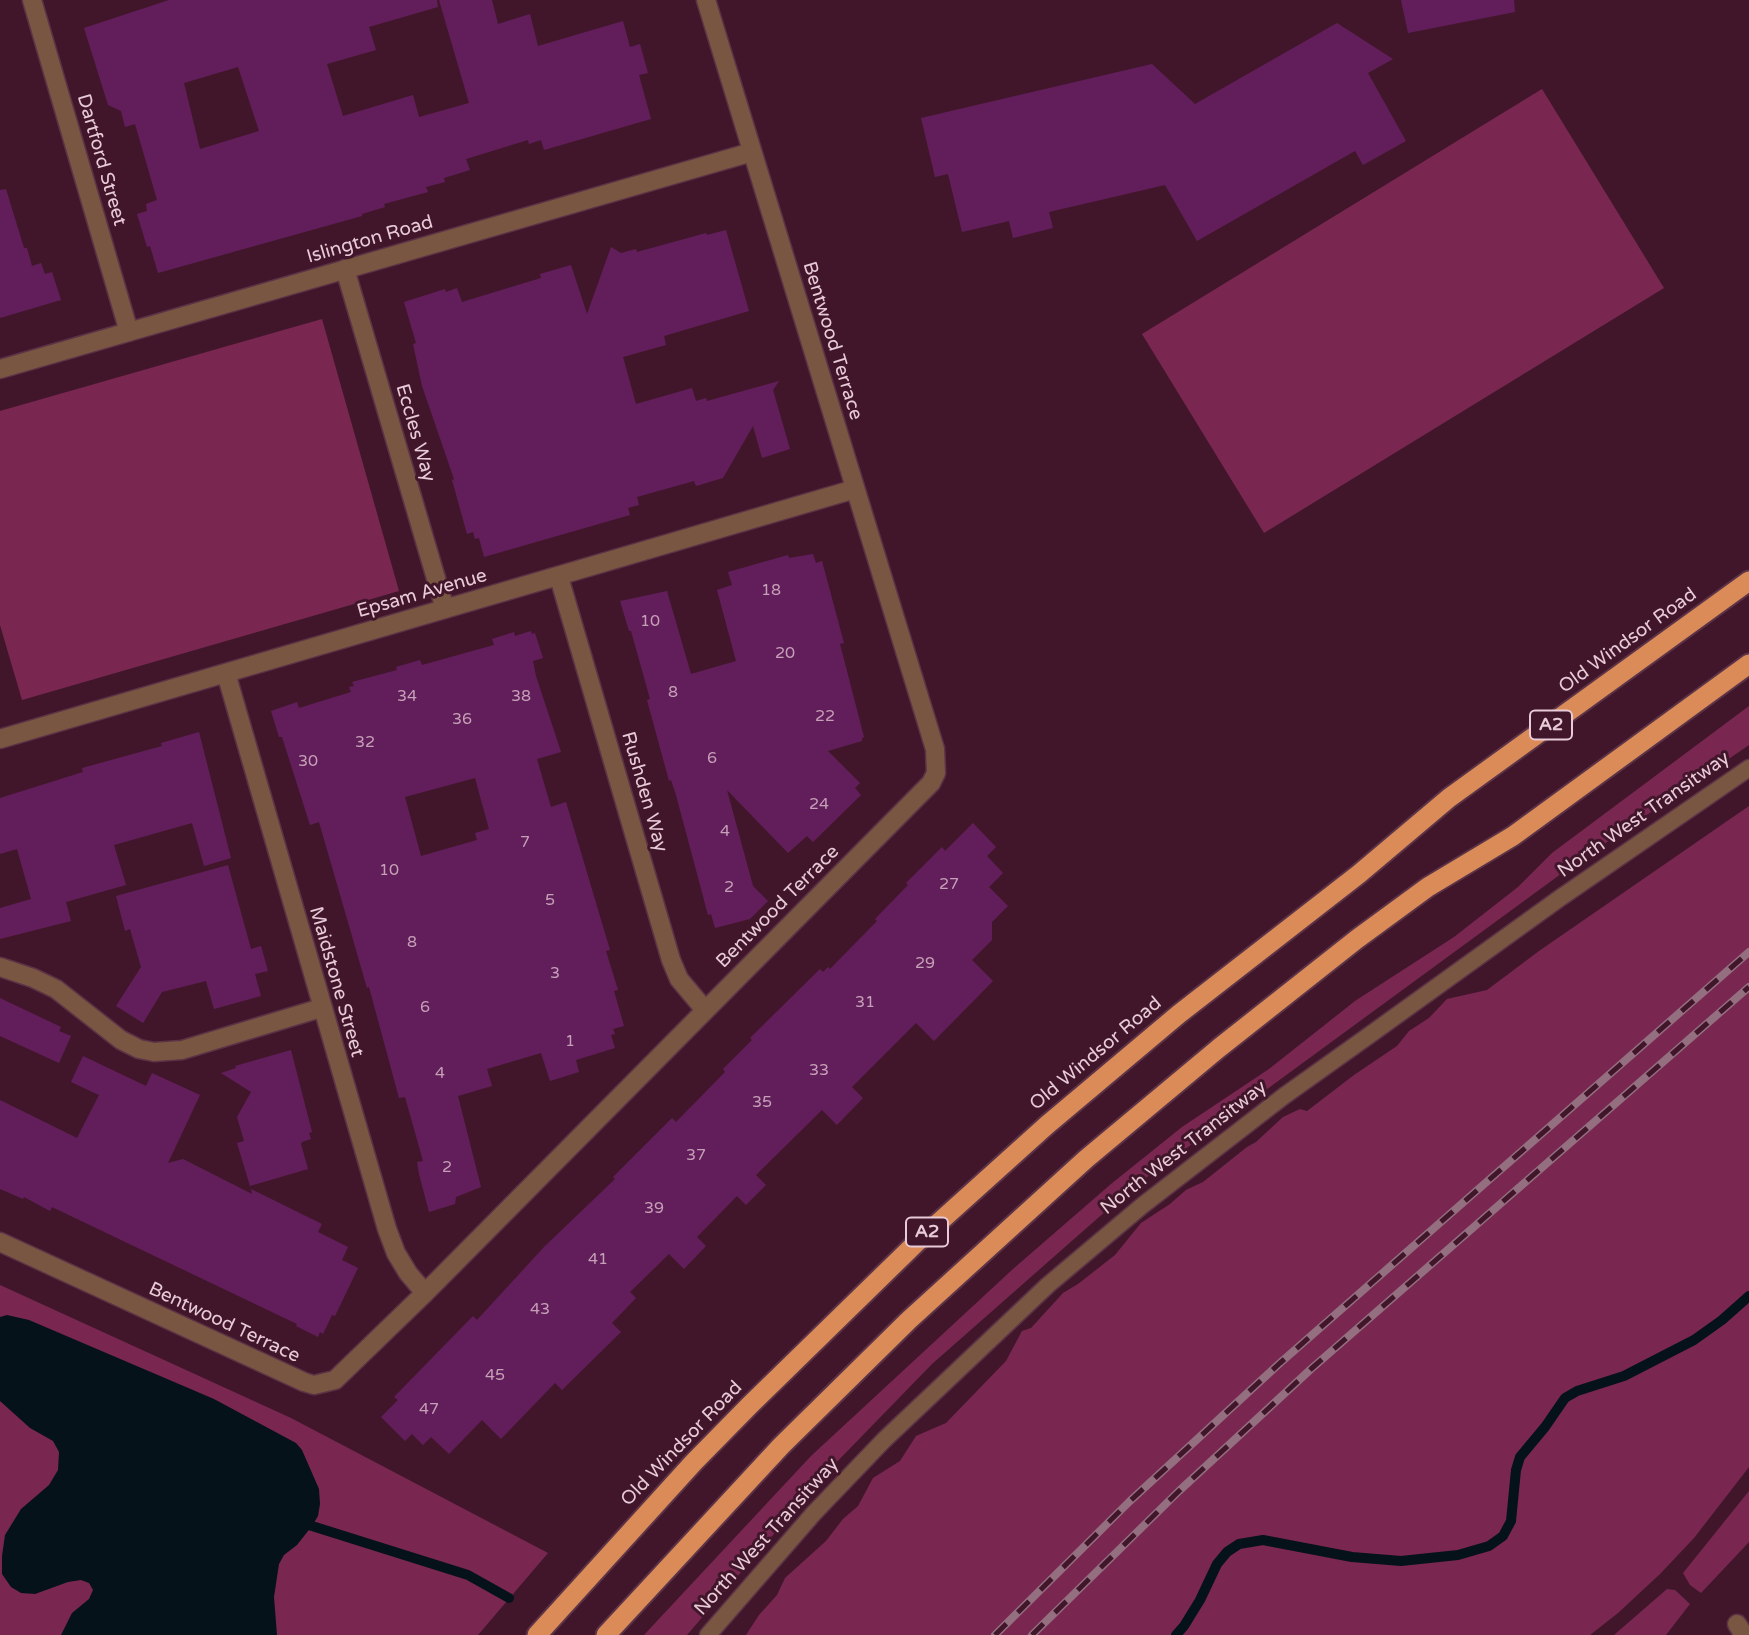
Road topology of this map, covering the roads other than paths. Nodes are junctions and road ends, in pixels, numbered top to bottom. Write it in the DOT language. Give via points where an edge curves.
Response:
graph roads {
  1 [pos="33,0"];
  2 [pos="706,0"];
  3 [pos="752,152"];
  4 [pos="345,269"];
  5 [pos="129,332"];
  6 [pos="0,369"];
  7 [pos="855,489"];
  8 [pos="559,577"];
  9 [pos="1749,582"];
  10 [pos="445,610"];
  11 [pos="1749,664"];
  12 [pos="226,673"];
  13 [pos="0,739"];
  14 [pos="1749,768"];
  15 [pos="0,967"];
  16 [pos="321,1008"];
  17 [pos="705,1010"];
  18 [pos="0,1242"];
  19 [pos="425,1293"];
  20 [pos="537,1635"];
  21 [pos="606,1635"];
  22 [pos="708,1635"];
  1 -- 5 [label="street, Dartford Street"];
  2 -- 3 [label="street, Bentwood Terrace"];
  3 -- 4 [label="street, Islington Road"];
  3 -- 7 [label="street, Bentwood Terrace"];
  4 -- 5 [label="street, Islington Road"];
  4 -- 10 [label="street, Eccles Way"];
  5 -- 6 [label="street, Islington Road"];
  7 -- 8 [label="street, Epsam Avenue"];
  7 -- 17 [label="street, Bentwood Terrace" via="935,749 936,773"];
  8 -- 10 [label="street, Epsam Avenue"];
  8 -- 17 [label="street, Rushden Way" via="671,960"];
  9 -- 20 [label="highway, Old Windsor Road / A2" via="1449,798 1046,1125 916,1243 750,1405"];
  10 -- 12 [label="street, Epsam Avenue"];
  11 -- 21 [label="highway, A2" via="1513,836 1428,887 1357,939 1086,1159 909,1320 781,1446"];
  12 -- 13 [label="street, Epsam Avenue"];
  12 -- 16 [label="street, Maidstone Street"];
  14 -- 22 [label="lane, North West Transitway" via="1284,1096 1143,1205 1048,1285 884,1440"];
  15 -- 16 [label="street" via="56,989 121,1040 154,1052 182,1050"];
  16 -- 19 [label="street, Maidstone Street" via="391,1241"];
  17 -- 19 [label="street, Bentwood Terrace"];
  18 -- 19 [label="street, Bentwood Terrace" via="314,1385 343,1374"];
}
